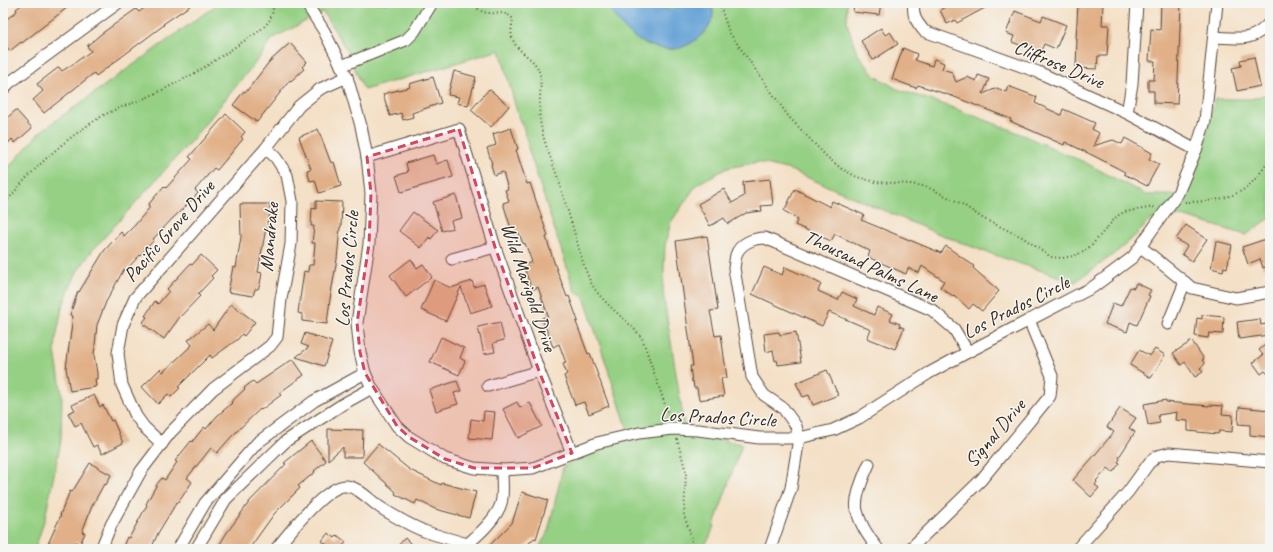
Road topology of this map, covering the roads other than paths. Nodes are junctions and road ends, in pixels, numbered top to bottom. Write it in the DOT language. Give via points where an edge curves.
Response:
graph roads {
  1 [pos="118,3"];
  2 [pos="306,3"];
  3 [pos="432,3"];
  4 [pos="1137,3"];
  5 [pos="1217,3"];
  6 [pos="913,7"];
  7 [pos="1270,22"];
  8 [pos="1214,37"];
  9 [pos="341,66"];
  10 [pos="346,77"];
  11 [pos="5,83"];
  12 [pos="1127,113"];
  13 [pos="266,148"];
  14 [pos="1196,150"];
  15 [pos="367,157"];
  16 [pos="495,247"];
  17 [pos="1141,247"];
  18 [pos="452,258"];
  19 [pos="1185,282"];
  20 [pos="1270,292"];
  21 [pos="1029,320"];
  22 [pos="1168,324"];
  23 [pos="968,352"];
  24 [pos="538,371"];
  25 [pos="365,373"];
  26 [pos="488,386"];
  27 [pos="372,388"];
  28 [pos="799,438"];
  29 [pos="162,444"];
  30 [pos="572,453"];
  31 [pos="1270,462"];
  32 [pos="869,464"];
  33 [pos="502,470"];
  34 [pos="465,547"];
  35 [pos="101,549"];
  36 [pos="178,549"];
  37 [pos="196,549"];
  38 [pos="276,549"];
  39 [pos="770,549"];
  40 [pos="878,549"];
  41 [pos="910,549"];
  42 [pos="1077,549"];
  1 -- 11 [label="street"];
  2 -- 9 [label="street, Los Prados Circle" via="324,31"];
  3 -- 9 [label="street" via="406,40"];
  4 -- 12 [label="street" via="1132,84"];
  5 -- 8 [label="street, Los Prados Circle"];
  6 -- 12 [label="street, Cliffrose Drive" via="914,19 924,31 1038,72"];
  7 -- 8 [label="street" via="1262,32 1247,38"];
  8 -- 14 [label="street, Los Prados Circle" via="1205,120"];
  9 -- 10 [label="street, Los Prados Circle"];
  10 -- 13 [label="street, Pacific Grove Drive" via="320,89 299,106"];
  10 -- 15 [label="street, Los Prados Circle" via="362,126"];
  12 -- 14 [label="street, Cliffrose Drive"];
  13 -- 29 [label="street, Mandrake" via="287,175 292,201 291,244 280,299 277,336 270,346 212,389"];
  13 -- 29 [label="street, Pacific Grove Drive" via="135,298 123,325 118,353 122,385 144,428"];
  14 -- 17 [label="street, Los Prados Circle" via="1178,193"];
  15 -- 16 [label="street, Wild Marigold Drive" via="459,129"];
  15 -- 25 [label="street, Los Prados Circle" via="371,193 369,244 357,323"];
  16 -- 18 [label="street"];
  16 -- 24 [label="street, Wild Marigold Drive"];
  17 -- 19 [label="street"];
  17 -- 21 [label="street, Los Prados Circle" via="1133,257 1093,287"];
  19 -- 20 [label="street" via="1192,288 1236,298"];
  19 -- 22 [label="street"];
  21 -- 23 [label="street, Los Prados Circle"];
  21 -- 41 [label="street, Signal Drive" via="1052,376 1050,396 981,480"];
  23 -- 28 [label="street, Los Prados Circle" via="929,373 859,418 833,430"];
  23 -- 28 [label="street, Thousand Palms Lane" via="954,329 932,310 765,238 746,242 736,254 734,268 752,376 764,395 783,408 796,426"];
  24 -- 26 [label="street"];
  24 -- 30 [label="street, Wild Marigold Drive"];
  25 -- 27 [label="street, Los Prados Circle"];
  25 -- 36 [label="street" via="314,401 257,443 205,503"];
  27 -- 33 [label="street, Los Prados Circle" via="397,426 409,437 445,459 474,468"];
  27 -- 37 [label="street" via="286,441 226,499"];
  28 -- 30 [label="street, Los Prados Circle" via="759,438 673,429 639,432 597,443"];
  28 -- 39 [label="street" via="791,488"];
  29 -- 35 [label="street" via="141,471 111,525"];
  30 -- 33 [label="street, Los Prados Circle" via="533,468"];
  31 -- 42 [label="street" via="1169,453 1157,456"];
  32 -- 40 [label="street" via="860,488 856,510 868,537"];
  33 -- 34 [label="street" via="502,499 499,510"];
  34 -- 38 [label="street" via="423,530 380,507 354,488 346,486 338,487 327,494 292,528"];
}
